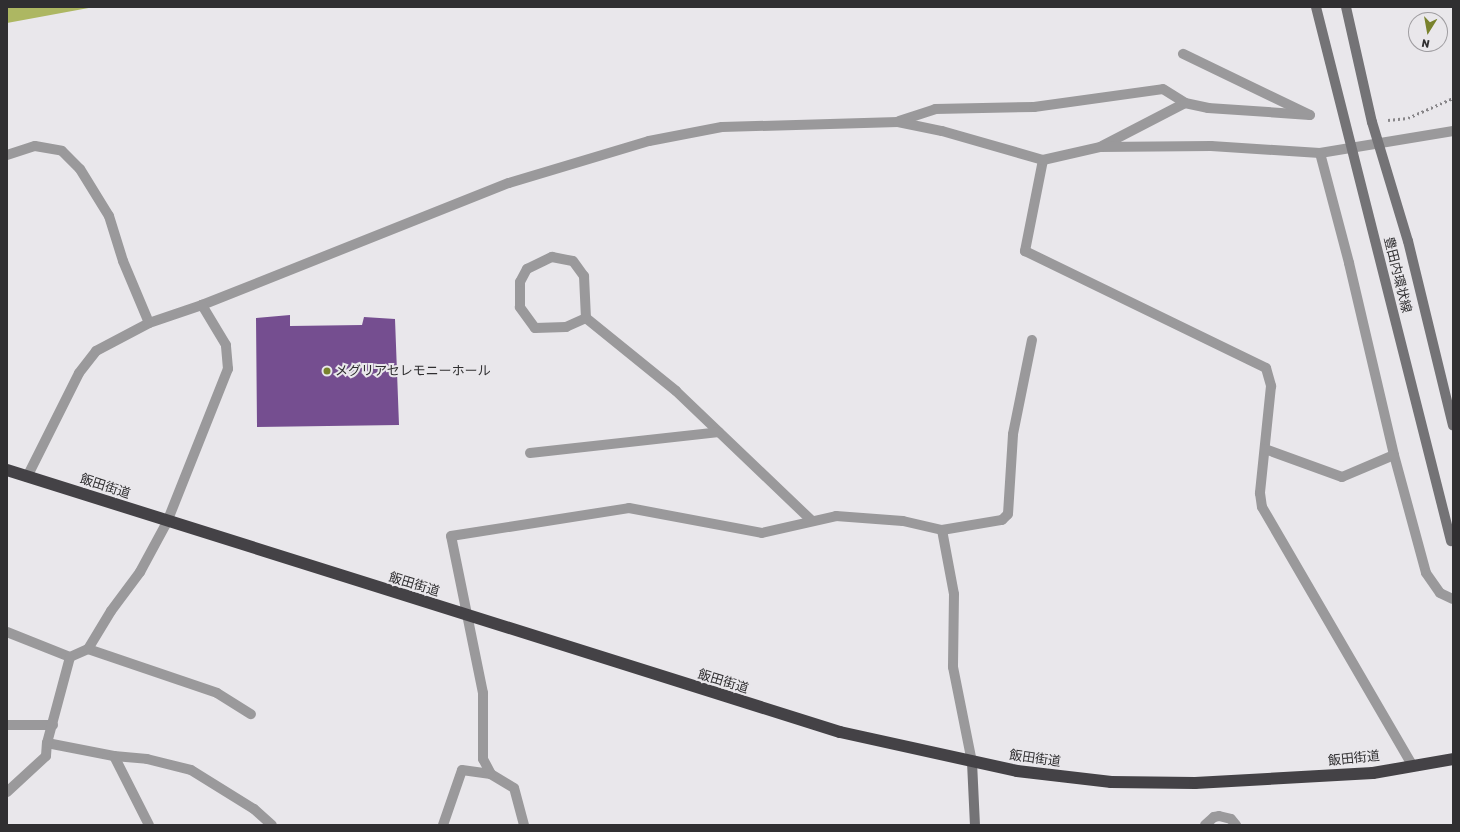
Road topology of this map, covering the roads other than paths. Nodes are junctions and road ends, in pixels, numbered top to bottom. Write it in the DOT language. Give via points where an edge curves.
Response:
graph roads {
  1 [pos="1316,7"];
  2 [pos="1346,7"];
  3 [pos="1183,54"];
  4 [pos="1185,103"];
  5 [pos="898,122"];
  6 [pos="1453,131"];
  7 [pos="1100,147"];
  8 [pos="1320,153"];
  9 [pos="7,155"];
  10 [pos="1043,160"];
  11 [pos="202,305"];
  12 [pos="586,318"];
  13 [pos="149,323"];
  14 [pos="1032,340"];
  15 [pos="1453,426"];
  16 [pos="719,432"];
  17 [pos="1266,449"];
  18 [pos="530,453"];
  19 [pos="1394,455"];
  20 [pos="7,470"];
  21 [pos="26,477"];
  22 [pos="811,520"];
  23 [pos="167,522"];
  24 [pos="942,530"];
  25 [pos="1452,545"];
  26 [pos="1453,599"];
  27 [pos="467,616"];
  28 [pos="7,632"];
  29 [pos="88,649"];
  30 [pos="70,657"];
  31 [pos="251,714"];
  32 [pos="7,725"];
  33 [pos="53,725"];
  34 [pos="47,743"];
  35 [pos="114,756"];
  36 [pos="1453,759"];
  37 [pos="972,762"];
  38 [pos="1412,764"];
  39 [pos="491,774"];
  40 [pos="7,792"];
  41 [pos="149,825"];
  42 [pos="272,825"];
  43 [pos="443,825"];
  44 [pos="524,825"];
  45 [pos="975,825"];
  46 [pos="1205,825"];
  47 [pos="1236,825"];
  1 -- 25 [label="street, 豊田内環状線, bridge"];
  2 -- 15 [label="street, 豊田内環状線, bridge" via="1372,122 1408,240"];
  3 -- 4 [label="street" via="1310,115 1208,108"];
  4 -- 5 [label="street" via="1163,89 1034,107 935,109"];
  4 -- 7 [label="street"];
  5 -- 10 [label="street" via="942,131"];
  5 -- 11 [label="street" via="722,127 650,141 510,183"];
  6 -- 8 [label="street"];
  7 -- 8 [label="street" via="1211,146"];
  7 -- 10 [label="street"];
  8 -- 19 [label="street"];
  9 -- 13 [label="street" via="35,146 62,151 80,169 109,216 123,261"];
  10 -- 17 [label="street" via="1025,251 1266,368 1271,386"];
  11 -- 13 [label="street"];
  11 -- 23 [label="street" via="226,345 228,369"];
  12 -- 12 [label="street" via="584,276 573,261 552,257 528,269 520,282 520,307 535,328 566,327"];
  12 -- 16 [label="street" via="676,391"];
  13 -- 21 [label="street" via="96,351 79,373"];
  14 -- 24 [label="street" via="1013,434 1008,514 1002,520"];
  16 -- 18 [label="street"];
  16 -- 22 [label="street"];
  17 -- 19 [label="street" via="1342,477"];
  17 -- 38 [label="street" via="1260,493 1262,507"];
  19 -- 26 [label="street" via="1426,573 1440,593"];
  20 -- 21 [label="highway, 飯田街道"];
  21 -- 23 [label="highway, 飯田街道"];
  22 -- 24 [label="street" via="836,516 888,520"];
  22 -- 27 [label="street" via="762,533 629,508 451,536"];
  23 -- 27 [label="highway, 飯田街道"];
  23 -- 29 [label="street" via="140,572 111,611"];
  24 -- 37 [label="street" via="954,594 953,667"];
  27 -- 37 [label="highway, 飯田街道" via="840,732"];
  27 -- 39 [label="street" via="483,693 483,759"];
  28 -- 30 [label="street"];
  29 -- 30 [label="street"];
  29 -- 31 [label="street" via="217,693"];
  30 -- 33 [label="street"];
  32 -- 33 [label="street"];
  33 -- 34 [label="street"];
  34 -- 35 [label="street"];
  34 -- 40 [label="street" via="46,756"];
  35 -- 41 [label="street"];
  35 -- 42 [label="street" via="147,759 191,770 254,809"];
  36 -- 38 [label="highway, 飯田街道"];
  37 -- 38 [label="highway, 飯田街道" via="1050,776 1143,783 1290,780 1373,773"];
  37 -- 45 [label="street"];
  39 -- 43 [label="street" via="462,770"];
  39 -- 44 [label="street" via="514,788"];
  46 -- 47 [label="street" via="1219,816 1231,819"];
}
